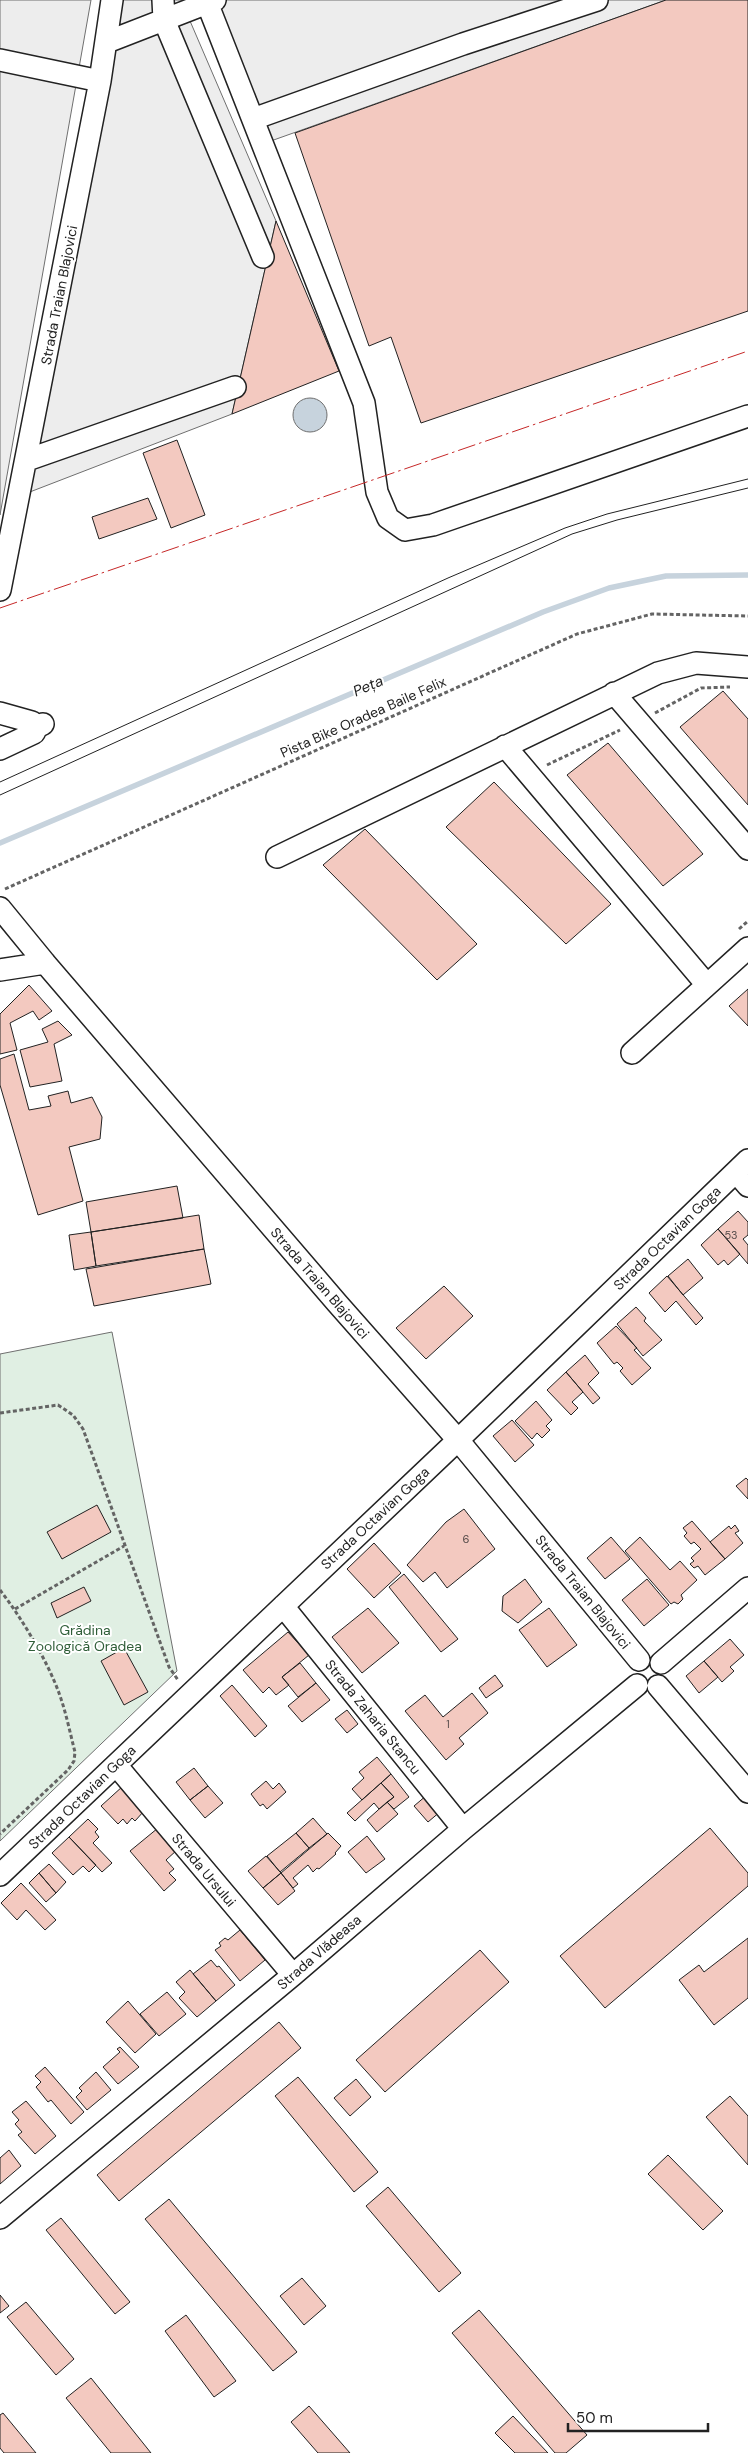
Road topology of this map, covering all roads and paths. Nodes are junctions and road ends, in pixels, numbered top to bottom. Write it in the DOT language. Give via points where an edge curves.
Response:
graph roads {
  1 [pos="112,0"];
  2 [pos="596,0"];
  3 [pos="210,1"];
  4 [pos="164,10"];
  5 [pos="107,42"];
  6 [pos="0,60"];
  7 [pos="100,81"];
  8 [pos="253,119"];
  9 [pos="263,257"];
  10 [pos="235,387"];
  11 [pos="748,416"];
  12 [pos="27,460"];
  13 [pos="0,590"];
  14 [pos="748,616"];
  15 [pos="748,667"];
  16 [pos="614,693"];
  17 [pos="0,713"];
  18 [pos="504,746"];
  19 [pos="0,749"];
  20 [pos="748,849"];
  21 [pos="277,857"];
  22 [pos="0,891"];
  23 [pos="0,908"];
  24 [pos="748,948"];
  25 [pos="45,963"];
  26 [pos="0,970"];
  27 [pos="707,986"];
  28 [pos="632,1053"];
  29 [pos="744,1172"];
  30 [pos="0,1413"];
  31 [pos="458,1440"];
  32 [pos="124,1546"];
  33 [pos="748,1588"];
  34 [pos="0,1590"];
  35 [pos="283,1606"];
  36 [pos="15,1609"];
  37 [pos="639,1660"];
  38 [pos="660,1663"];
  39 [pos="637,1685"];
  40 [pos="658,1686"];
  41 [pos="188,1696"];
  42 [pos="116,1765"];
  43 [pos="748,1792"];
  44 [pos="463,1828"];
  45 [pos="0,1834"];
  46 [pos="0,1875"];
  47 [pos="293,1975"];
  48 [pos="0,2218"];
  1 -- 5 [label="street, Strada Traian Blajovici"];
  2 -- 8 [label="street"];
  3 -- 4 [label="street"];
  3 -- 8 [label="street"];
  4 -- 5 [label="street"];
  4 -- 9 [label="street"];
  5 -- 7 [label="street, Strada Traian Blajovici"];
  6 -- 7 [label="street"];
  7 -- 12 [label="street, Strada Traian Blajovici"];
  8 -- 11 [label="street" via="364,403 377,492 388,518 406,530 433,525"];
  10 -- 12 [label="street"];
  12 -- 13 [label="street, Strada Traian Blajovici"];
  14 -- 22 [label="path, Pista Bike Oradea Baile Felix" via="652,614 577,634"];
  15 -- 16 [label="street" via="696,663 658,673"];
  16 -- 18 [label="street"];
  16 -- 20 [label="street"];
  17 -- 19 [label="street" via="40,725 34,733"];
  18 -- 21 [label="street"];
  18 -- 27 [label="street"];
  23 -- 25 [label="street, Strada Traian Blajovici"];
  24 -- 27 [label="street"];
  25 -- 26 [label="street"];
  25 -- 31 [label="street, Strada Traian Blajovici"];
  27 -- 28 [label="street"];
  29 -- 31 [label="street, Strada Octavian Goga"];
  30 -- 32 [label="path" via="58,1405 73,1415 83,1429"];
  31 -- 35 [label="street, Strada Octavian Goga"];
  31 -- 37 [label="street, Strada Traian Blajovici"];
  32 -- 36 [label="path"];
  32 -- 41 [label="path" via="170,1667"];
  33 -- 38 [label="street"];
  34 -- 36 [label="path"];
  35 -- 41 [label="street, Strada Octavian Goga"];
  35 -- 44 [label="street, Strada Zaharia Stancu"];
  36 -- 45 [label="path" via="60,1694 75,1752 68,1770"];
  37 -- 38 [label="street" via="648,1657"];
  37 -- 39 [label="street" via="633,1670"];
  38 -- 40 [label="street" via="664,1678"];
  39 -- 40 [label="street" via="645,1689"];
  39 -- 44 [label="street, Strada Vlădeasa"];
  40 -- 43 [label="street"];
  41 -- 42 [label="street, Strada Octavian Goga"];
  42 -- 46 [label="street, Strada Octavian Goga"];
  42 -- 47 [label="street, Strada Ursului"];
  44 -- 47 [label="street, Strada Vlădeasa"];
  47 -- 48 [label="street, Strada Vlădeasa"];
}
